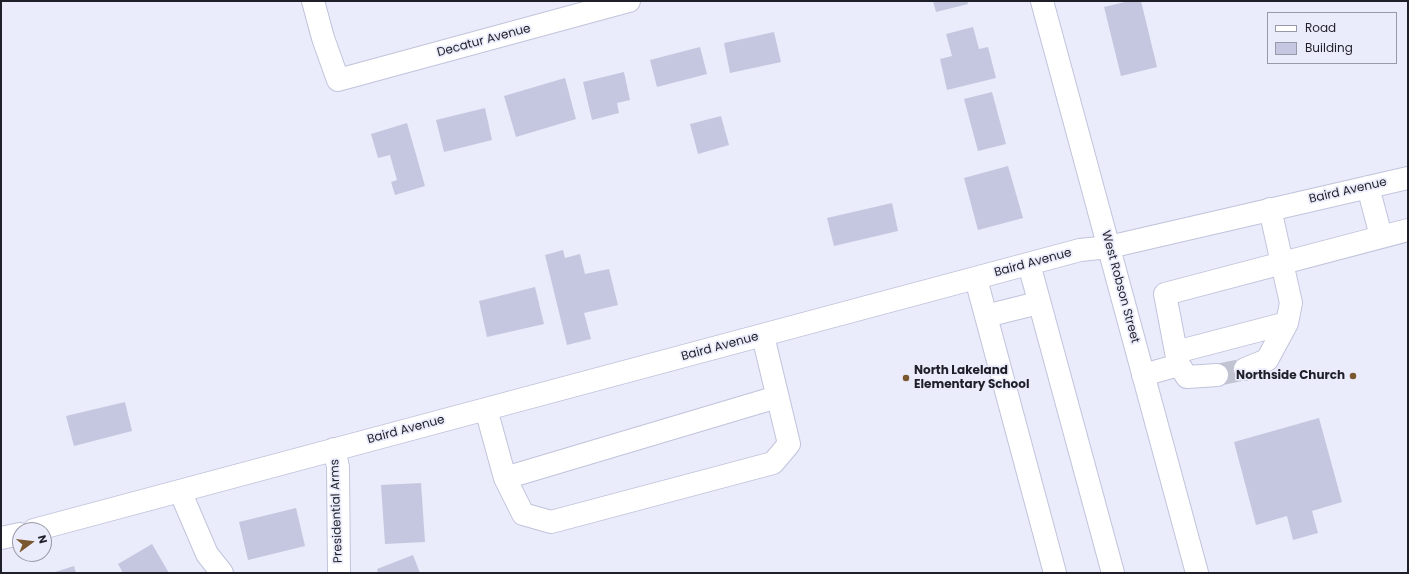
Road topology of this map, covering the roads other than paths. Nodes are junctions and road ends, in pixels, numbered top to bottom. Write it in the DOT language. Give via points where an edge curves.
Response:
graph roads {
  1 [pos="313,1"];
  2 [pos="629,1"];
  3 [pos="1042,1"];
  4 [pos="1408,178"];
  5 [pos="1368,187"];
  6 [pos="1270,209"];
  7 [pos="1408,230"];
  8 [pos="1381,236"];
  9 [pos="1109,247"];
  10 [pos="1282,262"];
  11 [pos="1029,264"];
  12 [pos="976,279"];
  13 [pos="1038,303"];
  14 [pos="986,316"];
  15 [pos="1287,323"];
  16 [pos="763,336"];
  17 [pos="1177,359"];
  18 [pos="1246,369"];
  19 [pos="1143,375"];
  20 [pos="1216,376"];
  21 [pos="777,397"];
  22 [pos="486,409"];
  23 [pos="334,449"];
  24 [pos="505,478"];
  25 [pos="180,491"];
  26 [pos="52,525"];
  27 [pos="12,536"];
  28 [pos="1,538"];
  29 [pos="222,573"];
  30 [pos="339,573"];
  31 [pos="1055,573"];
  32 [pos="1113,573"];
  33 [pos="1197,573"];
  1 -- 2 [label="street, Decatur Avenue" via="338,80"];
  3 -- 9 [label="street, West Robson Street"];
  4 -- 5 [label="street, Baird Avenue"];
  5 -- 6 [label="street, Baird Avenue"];
  5 -- 8 [label="street"];
  6 -- 9 [label="street, Baird Avenue"];
  6 -- 10 [label="street"];
  7 -- 8 [label="street"];
  8 -- 10 [label="street"];
  9 -- 11 [label="street, Baird Avenue" via="1080,250"];
  9 -- 19 [label="street, West Robson Street"];
  10 -- 15 [label="street" via="1291,303"];
  10 -- 17 [label="street" via="1165,294"];
  11 -- 12 [label="street, Baird Avenue"];
  11 -- 13 [label="street"];
  12 -- 14 [label="street"];
  12 -- 16 [label="street, Baird Avenue"];
  13 -- 14 [label="street"];
  13 -- 32 [label="street"];
  14 -- 31 [label="street"];
  15 -- 17 [label="street"];
  15 -- 18 [label="street" via="1267,360"];
  16 -- 21 [label="street"];
  16 -- 22 [label="street, Baird Avenue"];
  17 -- 19 [label="street"];
  17 -- 20 [label="street" via="1187,377"];
  19 -- 33 [label="street, West Robson Street"];
  21 -- 24 [label="street"];
  21 -- 24 [label="street" via="789,444 772,463 551,522 523,514"];
  22 -- 23 [label="street, Baird Avenue"];
  22 -- 24 [label="street"];
  23 -- 25 [label="street, Baird Avenue"];
  23 -- 30 [label="street, Presidential Arms" via="338,467"];
  25 -- 26 [label="street, Baird Avenue"];
  25 -- 29 [label="street" via="207,554"];
  27 -- 28 [label="street"];
}
